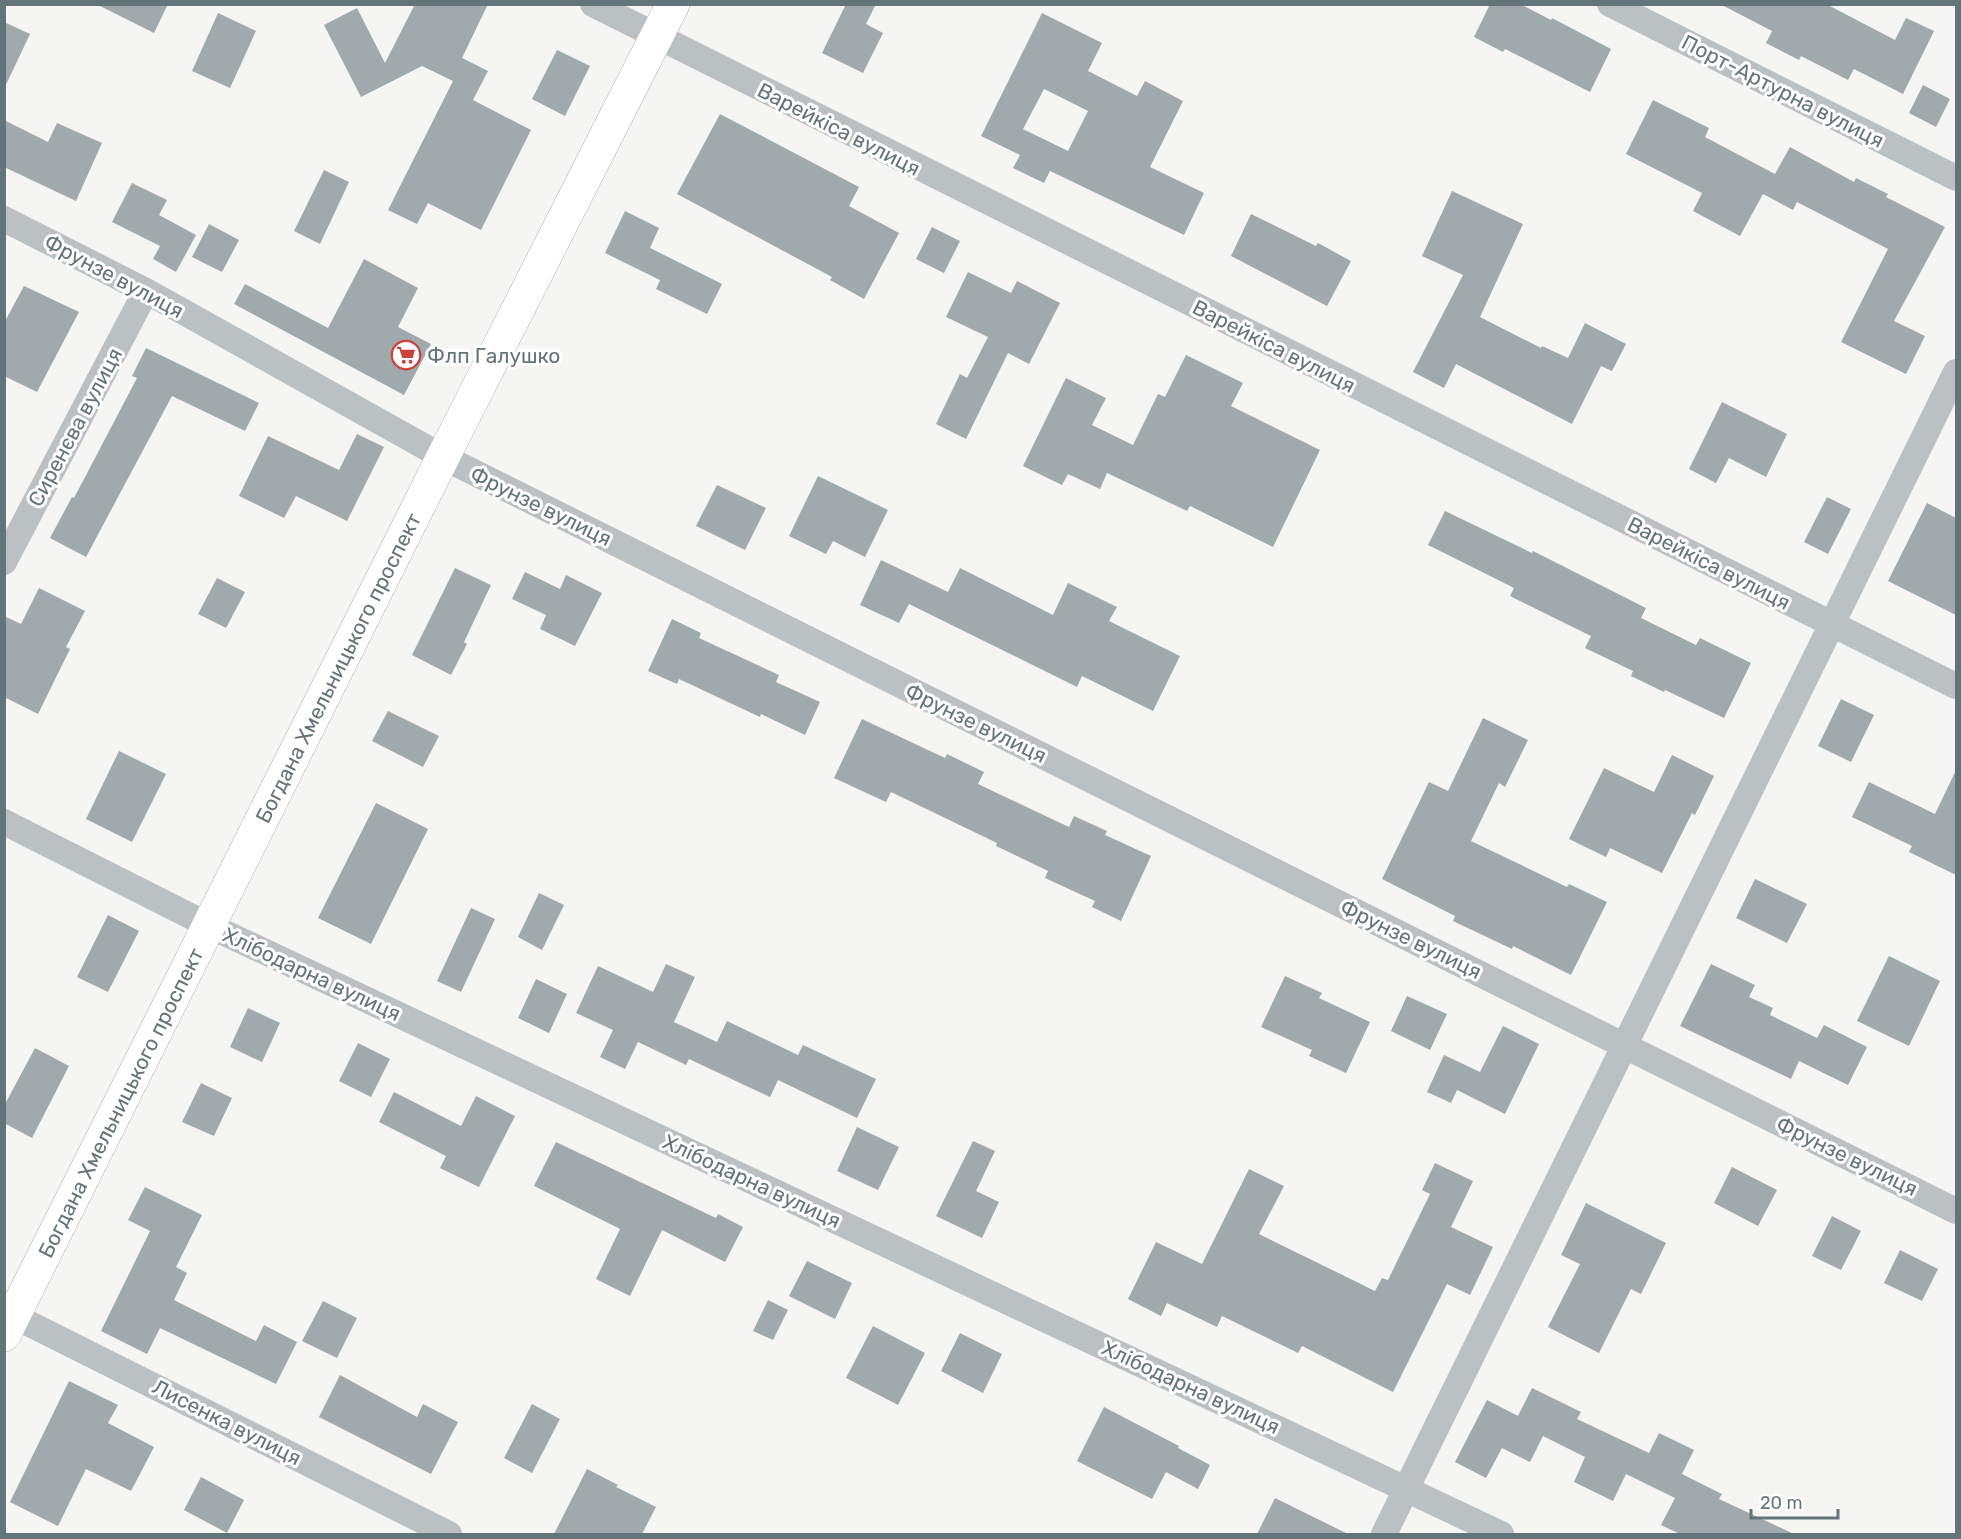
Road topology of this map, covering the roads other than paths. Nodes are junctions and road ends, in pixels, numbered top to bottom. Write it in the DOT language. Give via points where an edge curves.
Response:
graph roads {
  1 [pos="593,4"];
  2 [pos="673,4"];
  3 [pos="1610,4"];
  4 [pos="657,38"];
  5 [pos="1956,178"];
  6 [pos="4,219"];
  7 [pos="146,291"];
  8 [pos="1956,372"];
  9 [pos="443,457"];
  10 [pos="4,562"];
  11 [pos="1832,624"];
  12 [pos="1956,686"];
  13 [pos="4,822"];
  14 [pos="210,926"];
  15 [pos="1625,1045"];
  16 [pos="1956,1210"];
  17 [pos="8,1320"];
  18 [pos="1407,1488"];
  19 [pos="449,1534"];
  20 [pos="1384,1534"];
  21 [pos="1501,1534"];
  1 -- 4 [label="street, Варейкіса вулиця"];
  2 -- 4 [label="main road, Богдана Хмельницького проспект"];
  3 -- 5 [label="street, Порт-Артурна вулиця"];
  4 -- 9 [label="main road, Богдана Хмельницького проспект"];
  4 -- 11 [label="street, Варейкіса вулиця"];
  6 -- 7 [label="street, Фрунзе вулиця"];
  7 -- 9 [label="street, Фрунзе вулиця"];
  7 -- 10 [label="street, Сиренєва вулиця"];
  8 -- 11 [label="street"];
  9 -- 14 [label="main road, Богдана Хмельницького проспект"];
  9 -- 15 [label="street, Фрунзе вулиця"];
  11 -- 12 [label="street, Варейкіса вулиця"];
  11 -- 15 [label="street"];
  13 -- 14 [label="street, Хлібодарна вулиця"];
  14 -- 17 [label="main road, Богдана Хмельницького проспект"];
  14 -- 18 [label="street, Хлібодарна вулиця"];
  15 -- 16 [label="street, Фрунзе вулиця"];
  15 -- 18 [label="street"];
  17 -- 19 [label="street, Лисенка вулиця"];
  18 -- 20 [label="street"];
  18 -- 21 [label="street, Хлібодарна вулиця"];
}
